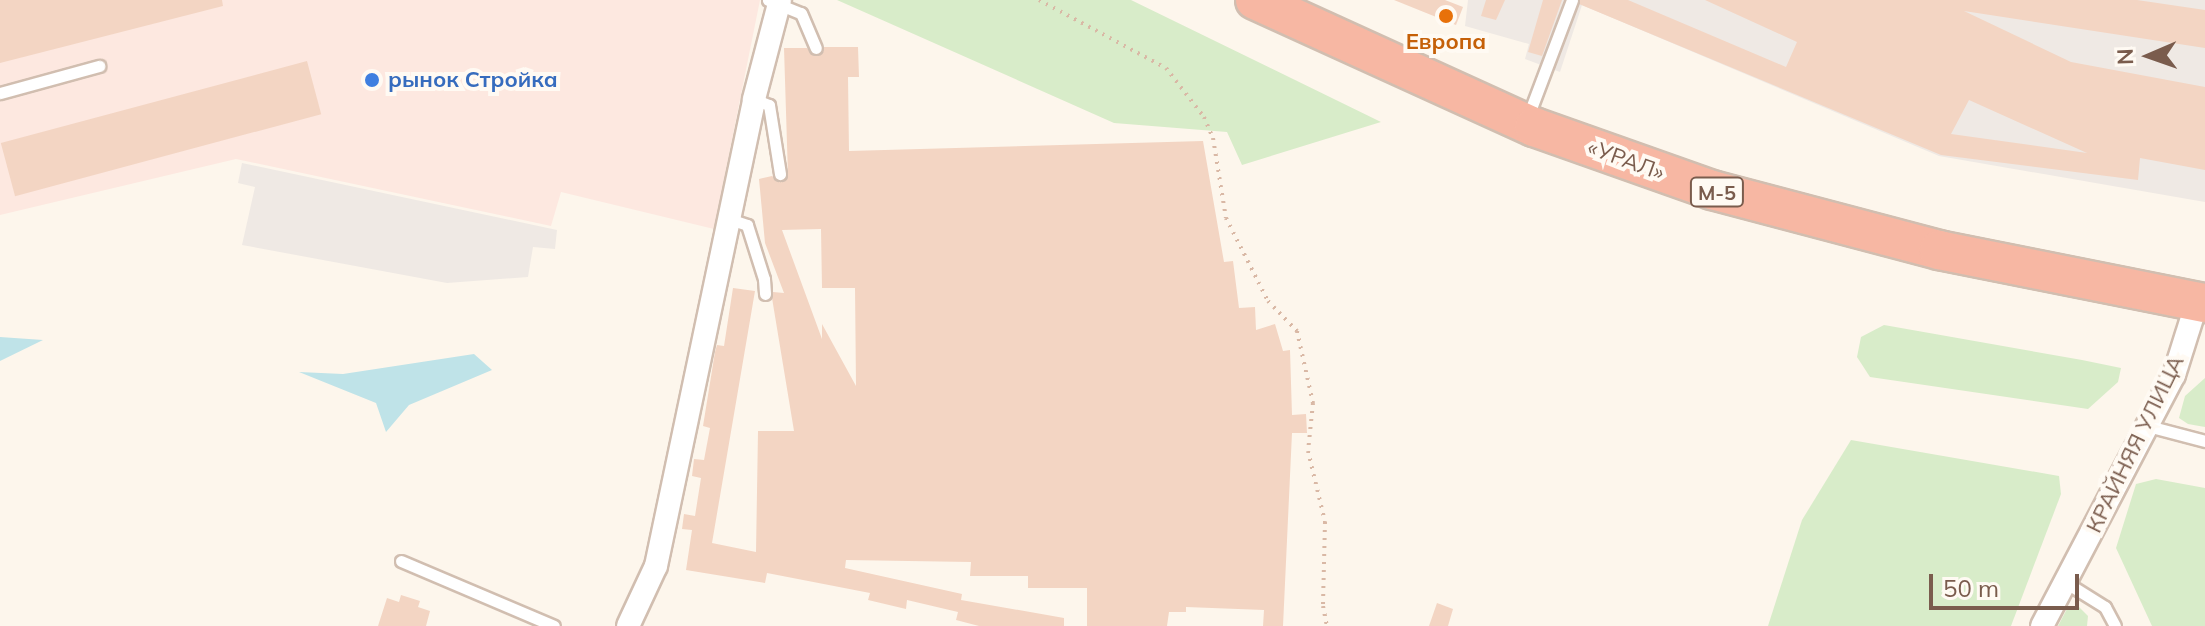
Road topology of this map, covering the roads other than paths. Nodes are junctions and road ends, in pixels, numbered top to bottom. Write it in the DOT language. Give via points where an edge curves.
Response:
graph roads {
  1 [pos="1255,0"];
  2 [pos="1572,0"];
  3 [pos="776,2"];
  4 [pos="816,48"];
  5 [pos="99,66"];
  6 [pos="0,93"];
  7 [pos="754,99"];
  8 [pos="1526,123"];
  9 [pos="780,174"];
  10 [pos="729,219"];
  11 [pos="765,294"];
  12 [pos="2201,303"];
  13 [pos="2148,426"];
  14 [pos="2205,441"];
  15 [pos="401,561"];
  16 [pos="2065,582"];
  17 [pos="554,626"];
  18 [pos="628,626"];
  19 [pos="2042,626"];
  20 [pos="2115,626"];
  1 -- 8 [label="highway, «УРАЛ» / М-5"];
  2 -- 8 [label="lane"];
  3 -- 4 [label="lane" via="801,13"];
  3 -- 7 [label="street"];
  5 -- 6 [label="lane"];
  7 -- 9 [label="lane" via="769,105"];
  7 -- 10 [label="street"];
  8 -- 12 [label="highway, «УРАЛ» / М-5" via="1712,190 1939,250"];
  10 -- 11 [label="lane" via="747,225"];
  10 -- 18 [label="street" via="656,566"];
  12 -- 13 [label="street, КРАЙНЯЯ УЛИЦА"];
  13 -- 14 [label="lane"];
  13 -- 16 [label="street, КРАЙНЯЯ УЛИЦА"];
  15 -- 17 [label="lane"];
  16 -- 19 [label="street, КРАЙНЯЯ УЛИЦА"];
  16 -- 20 [label="lane" via="2105,607"];
}
